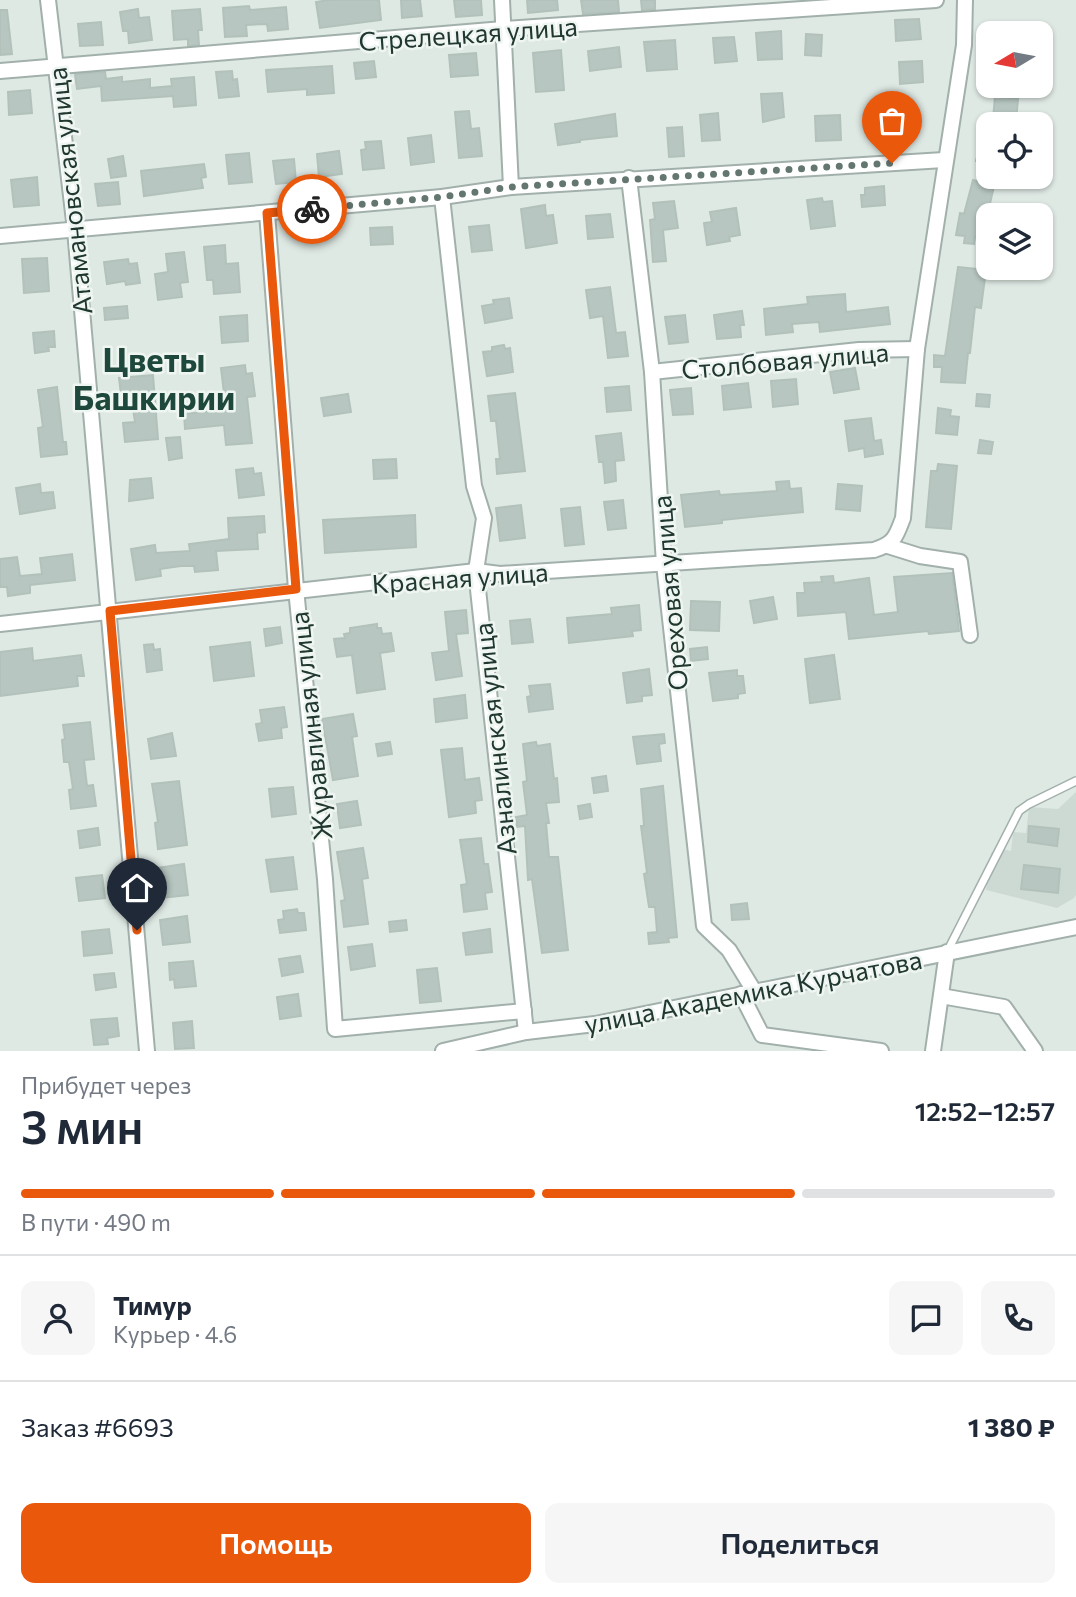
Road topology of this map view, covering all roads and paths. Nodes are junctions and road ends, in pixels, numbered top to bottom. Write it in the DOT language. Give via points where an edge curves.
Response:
graph roads {
  1 [pos="48,0"];
  2 [pos="502,0"];
  3 [pos="936,0"];
  4 [pos="965,0"];
  5 [pos="503,29"];
  6 [pos="55,66"];
  7 [pos="0,71"];
  8 [pos="944,160"];
  9 [pos="629,178"];
  10 [pos="511,187"];
  11 [pos="442,197"];
  12 [pos="267,213"];
  13 [pos="75,230"];
  14 [pos="0,236"];
  15 [pos="917,349"];
  16 [pos="652,372"];
  17 [pos="888,546"];
  18 [pos="664,564"];
  19 [pos="476,571"];
  20 [pos="296,589"];
  21 [pos="110,611"];
  22 [pos="0,624"];
  23 [pos="970,635"];
  24 [pos="1076,782"];
  25 [pos="1072,930"];
  26 [pos="947,951"];
  27 [pos="747,992"];
  28 [pos="941,996"];
  29 [pos="524,1011"];
  30 [pos="526,1032"];
  31 [pos="147,1051"];
  32 [pos="443,1051"];
  33 [pos="881,1051"];
  34 [pos="933,1051"];
  35 [pos="1035,1051"];
  1 -- 6 [label="street, Атамановская улица"];
  2 -- 5 [label="street"];
  3 -- 5 [label="street, Стрелецкая улица"];
  4 -- 8 [label="street, Столбовая улица" via="964,45"];
  5 -- 6 [label="street, Стрелецкая улица"];
  5 -- 10 [label="street"];
  6 -- 7 [label="street, Стрелецкая улица"];
  6 -- 13 [label="street, Атамановская улица"];
  8 -- 9 [label="street"];
  8 -- 15 [label="street, Столбовая улица"];
  9 -- 10 [label="street"];
  9 -- 16 [label="street, Ореховая улица"];
  10 -- 11 [label="street"];
  11 -- 12 [label="street"];
  11 -- 19 [label="street, Азналинская улица" via="474,486 484,518"];
  12 -- 13 [label="street"];
  12 -- 20 [label="street, Журавлиная улица"];
  13 -- 14 [label="street"];
  13 -- 21 [label="street, Атамановская улица"];
  15 -- 16 [label="street, Столбовая улица" via="859,350"];
  15 -- 17 [label="street, Столбовая улица" via="903,518"];
  16 -- 18 [label="street, Ореховая улица"];
  17 -- 18 [label="street, Красная улица"];
  17 -- 23 [label="street" via="960,562"];
  18 -- 19 [label="street, Красная улица" via="500,574"];
  18 -- 27 [label="street, Ореховая улица" via="704,926 729,950"];
  19 -- 20 [label="street, Красная улица"];
  19 -- 29 [label="street, Азналинская улица"];
  20 -- 21 [label="street, Красная улица"];
  20 -- 29 [label="street, Журавлиная улица" via="335,1029"];
  21 -- 22 [label="street, Красная улица"];
  21 -- 31 [label="street, Атамановская улица"];
  24 -- 26 [label="lane" via="1019,811"];
  25 -- 26 [label="street, улица Академика Курчатова"];
  26 -- 27 [label="street, улица Академика Курчатова"];
  26 -- 28 [label="street"];
  27 -- 30 [label="street, улица Академика Курчатова" via="595,1024"];
  27 -- 33 [label="street, Ореховая улица" via="761,1035"];
  28 -- 34 [label="street"];
  28 -- 35 [label="street" via="1004,1007"];
  29 -- 30 [label="street, Азналинская улица"];
  30 -- 32 [label="street, улица Академика Курчатова"];
}
